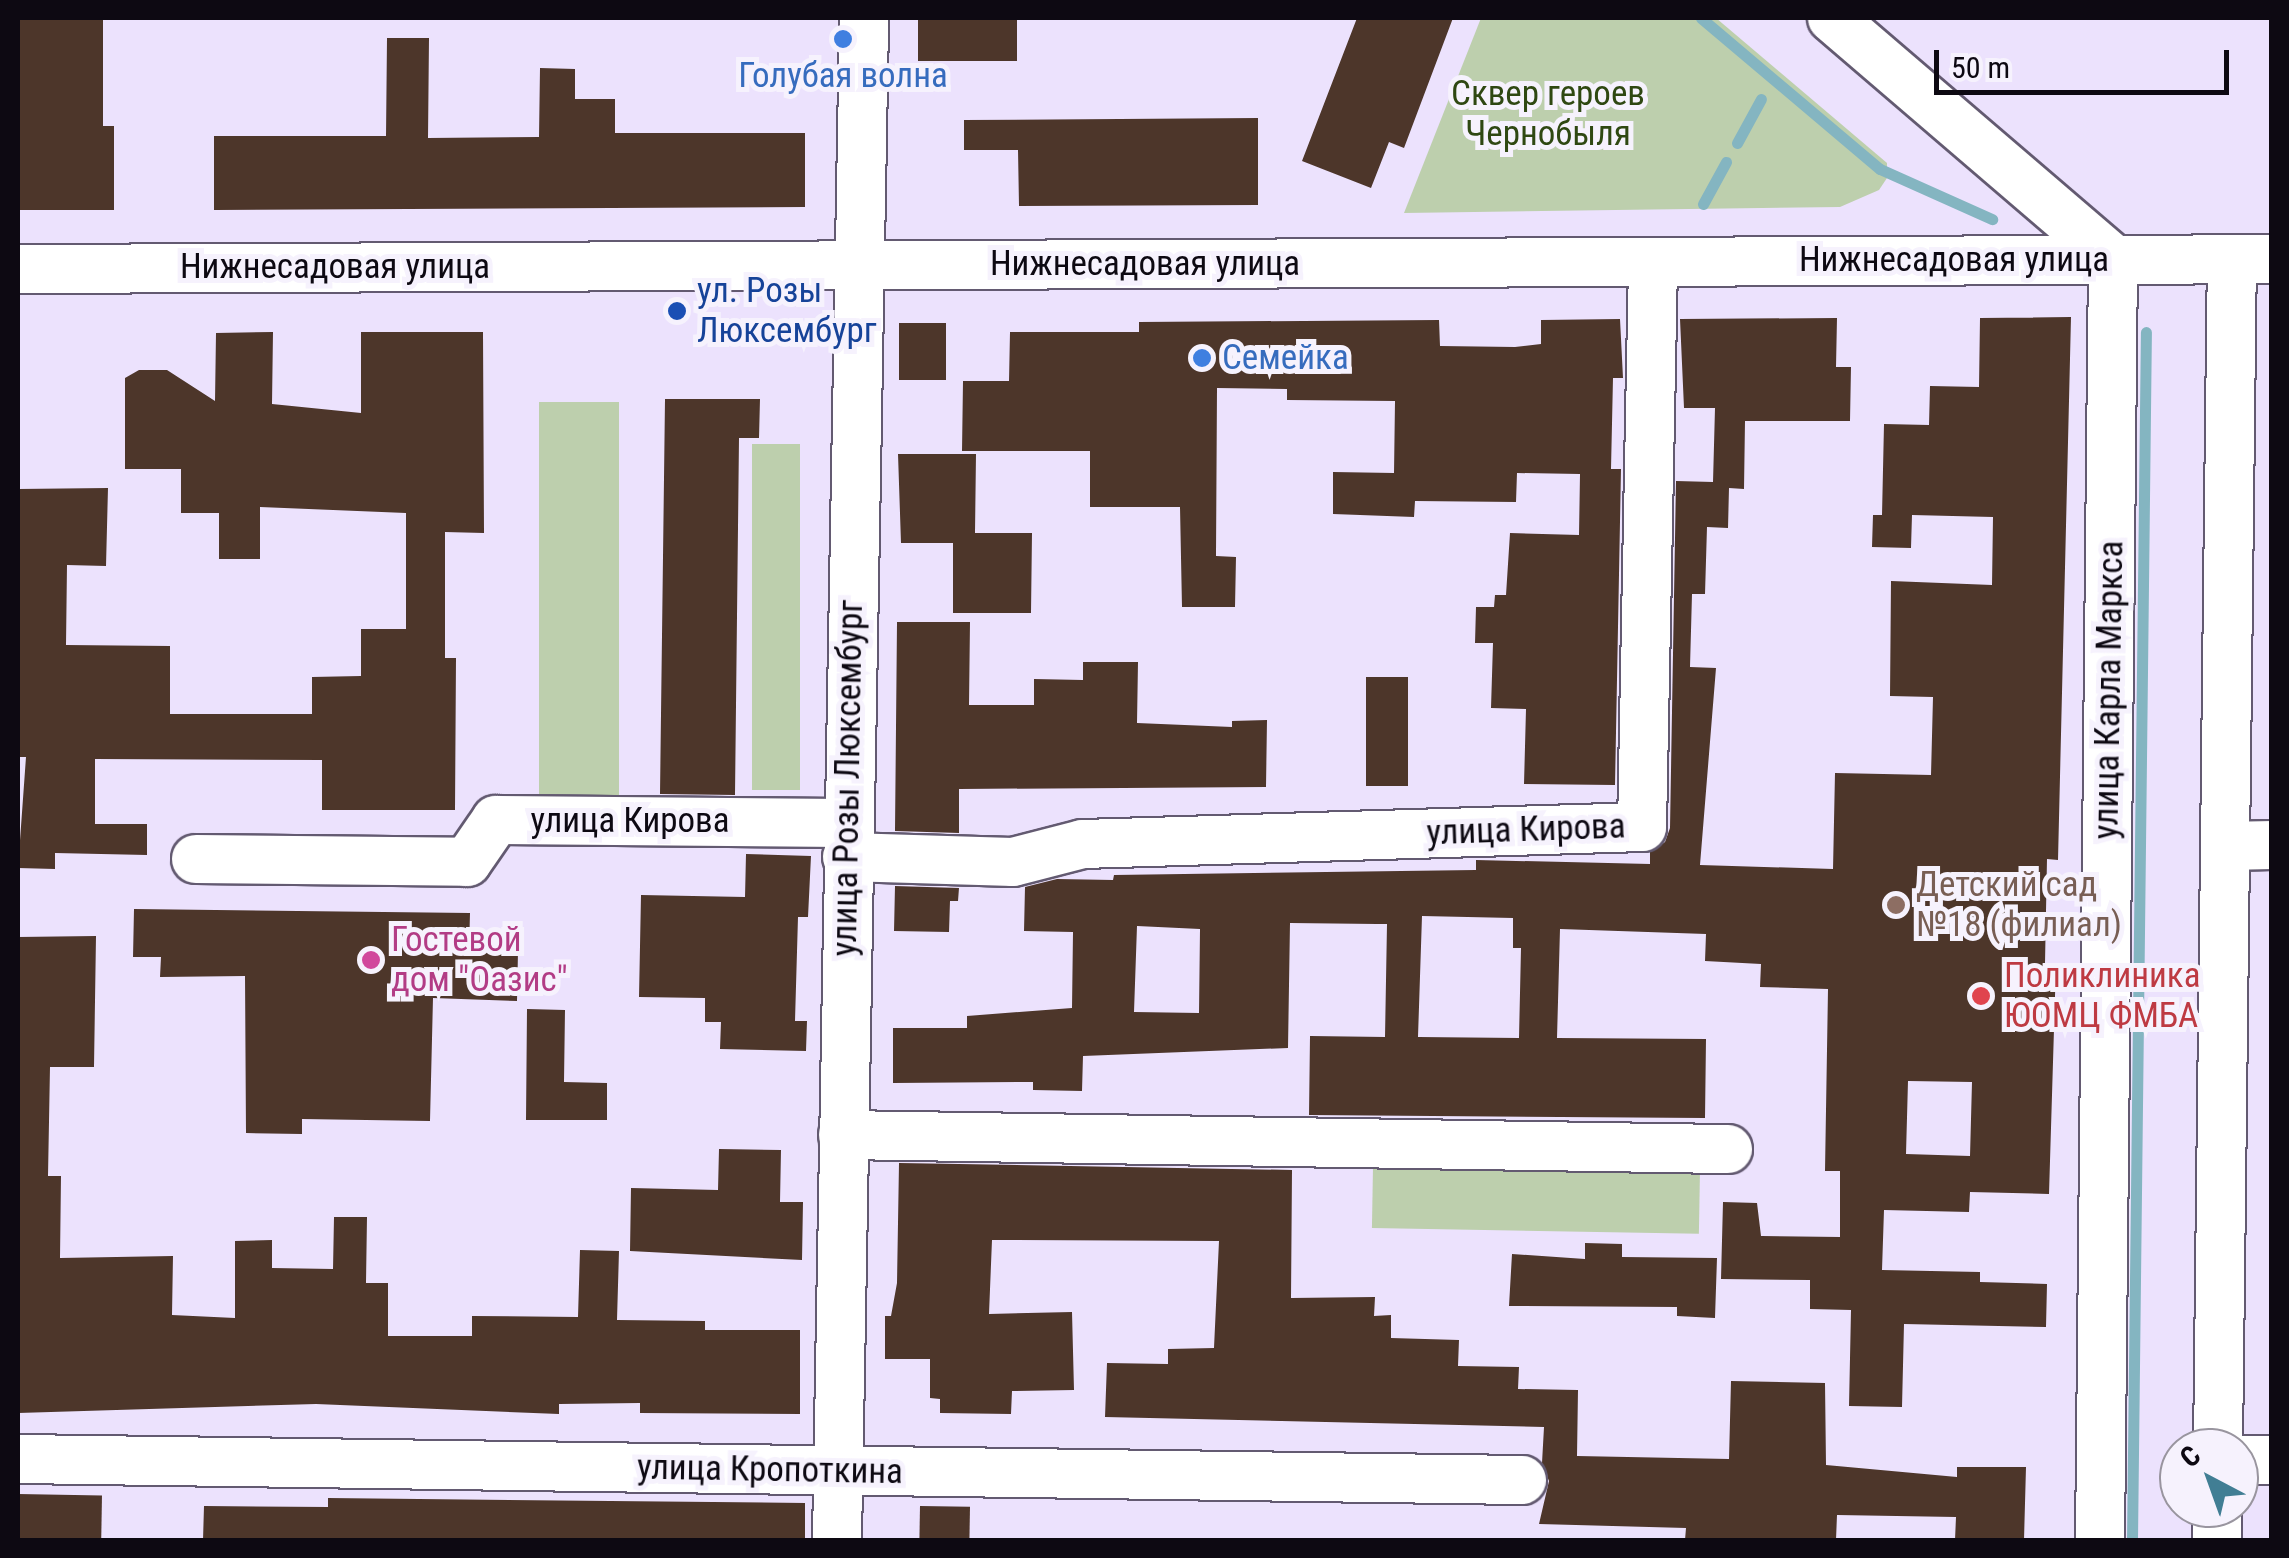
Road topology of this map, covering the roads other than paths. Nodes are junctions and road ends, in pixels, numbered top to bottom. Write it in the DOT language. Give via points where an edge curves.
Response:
graph roads {
  1 [pos="864,18"];
  2 [pos="1832,18"];
  3 [pos="2113,259"];
  4 [pos="2252,259"];
  5 [pos="1653,262"];
  6 [pos="855,265"];
  7 [pos="18,269"];
  8 [pos="847,840"];
  9 [pos="2248,845"];
  10 [pos="196,859"];
  11 [pos="843,1135"];
  12 [pos="1728,1149"];
  13 [pos="2219,1428"];
  14 [pos="18,1460"];
  15 [pos="838,1471"];
  16 [pos="1522,1480"];
  17 [pos="837,1540"];
  18 [pos="2100,1540"];
  1 -- 6 [label="street, улица Розы Люксембург" via="864,228"];
  2 -- 3 [label="street"];
  3 -- 4 [label="street, Нижнесадовая улица"];
  3 -- 5 [label="street, Нижнесадовая улица"];
  3 -- 18 [label="street, улица Карла Маркса"];
  4 -- 9 [label="street"];
  5 -- 6 [label="street, Нижнесадовая улица"];
  5 -- 8 [label="street, улица Кирова" via="1642,828 1083,844 1012,862"];
  6 -- 7 [label="street, Нижнесадовая улица"];
  6 -- 8 [label="street, улица Розы Люксембург"];
  8 -- 10 [label="street, улица Кирова" via="496,820 467,862"];
  8 -- 11 [label="street, улица Розы Люксембург"];
  9 -- 13 [label="street"];
  11 -- 12 [label="street"];
  11 -- 15 [label="street, улица Розы Люксембург"];
  14 -- 15 [label="street, улица Кропоткина"];
  15 -- 16 [label="street, улица Кропоткина"];
  15 -- 17 [label="street, улица Розы Люксембург"];
}
